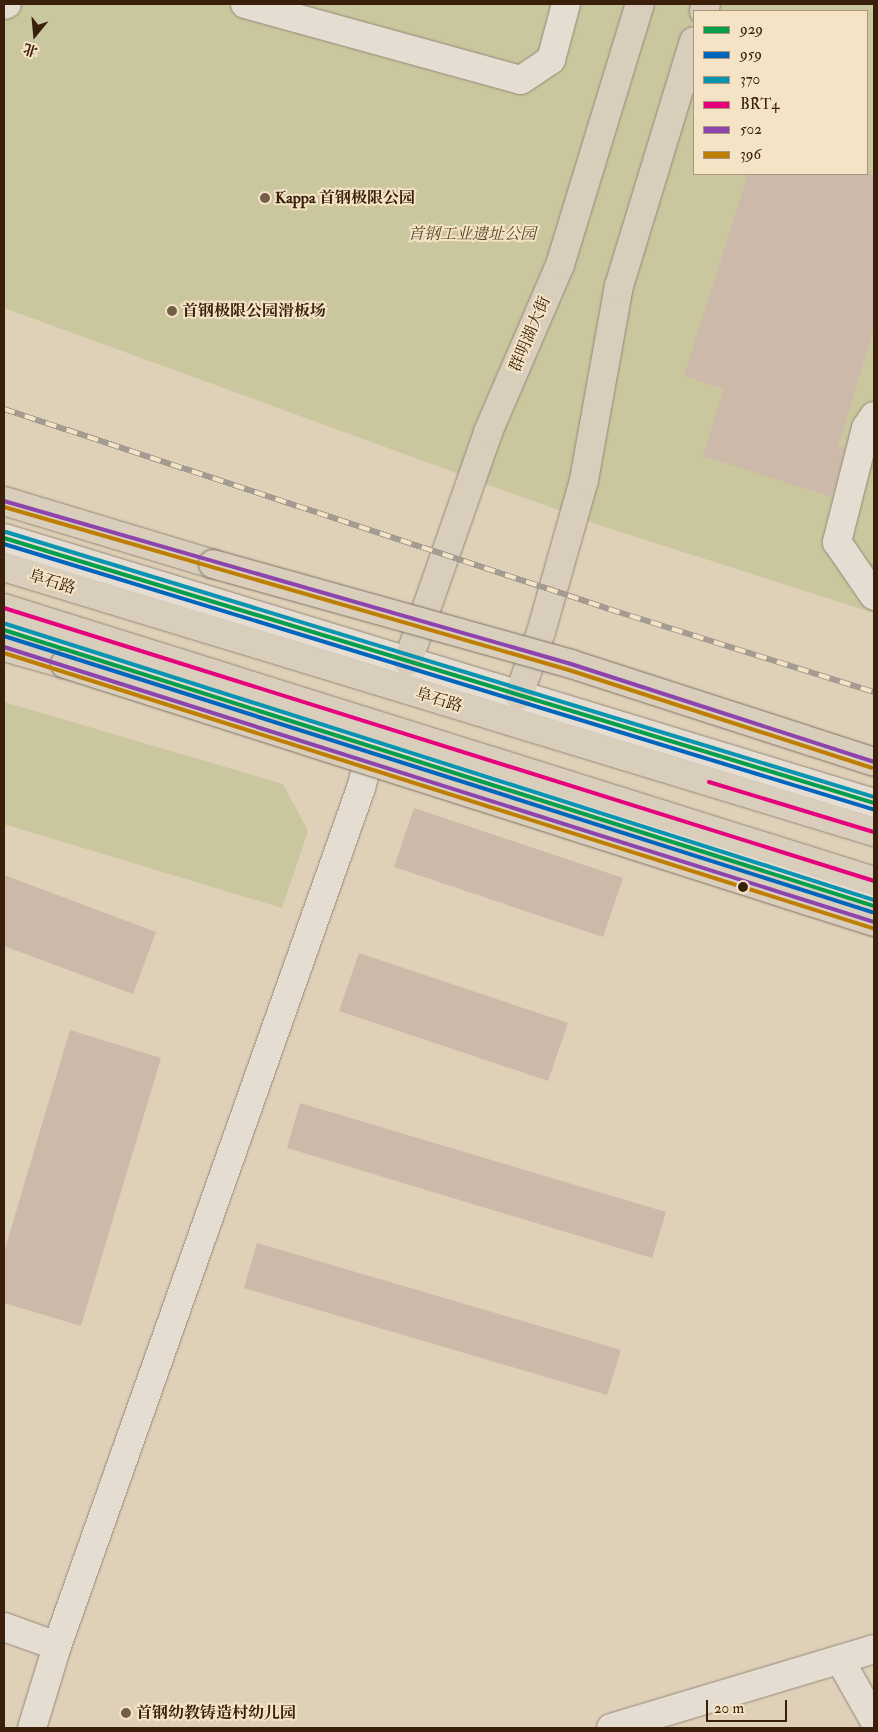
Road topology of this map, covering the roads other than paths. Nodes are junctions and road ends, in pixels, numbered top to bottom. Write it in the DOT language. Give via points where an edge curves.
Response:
graph roads {
  1 [pos="245,4"];
  2 [pos="566,4"];
  3 [pos="640,4"];
  4 [pos="693,44"];
  5 [pos="874,416"];
  6 [pos="4,501"];
  7 [pos="4,538"];
  8 [pos="4,567"];
  9 [pos="874,596"];
  10 [pos="4,608"];
  11 [pos="4,630"];
  12 [pos="4,647"];
  13 [pos="408,661"];
  14 [pos="519,695"];
  15 [pos="372,747"];
  16 [pos="874,762"];
  17 [pos="874,803"];
  18 [pos="874,832"];
  19 [pos="874,880"];
  20 [pos="874,906"];
  21 [pos="874,922"];
  22 [pos="4,1627"];
  23 [pos="57,1646"];
  24 [pos="874,1649"];
  25 [pos="840,1660"];
  26 [pos="874,1720"];
  27 [pos="32,1728"];
  28 [pos="611,1728"];
  1 -- 2 [label="street" via="521,80 551,60"];
  3 -- 13 [label="main road, 群明湖大街" via="560,265 488,432"];
  4 -- 14 [label="main road" via="619,286 584,480 541,632"];
  5 -- 9 [label="street" via="866,428 837,542"];
  6 -- 16 [label="main road, bridge" via="213,564 571,664"];
  7 -- 13 [label="street"];
  8 -- 18 [label="main road, 阜石路"];
  10 -- 19 [label="main road"];
  11 -- 15 [label="street"];
  12 -- 21 [label="main road, bridge"];
  13 -- 14 [label="street"];
  14 -- 17 [label="street"];
  15 -- 20 [label="street"];
  15 -- 23 [label="street" via="358,797"];
  22 -- 23 [label="street"];
  23 -- 27 [label="street"];
  24 -- 25 [label="street"];
  25 -- 26 [label="street"];
  25 -- 28 [label="street"];
}
